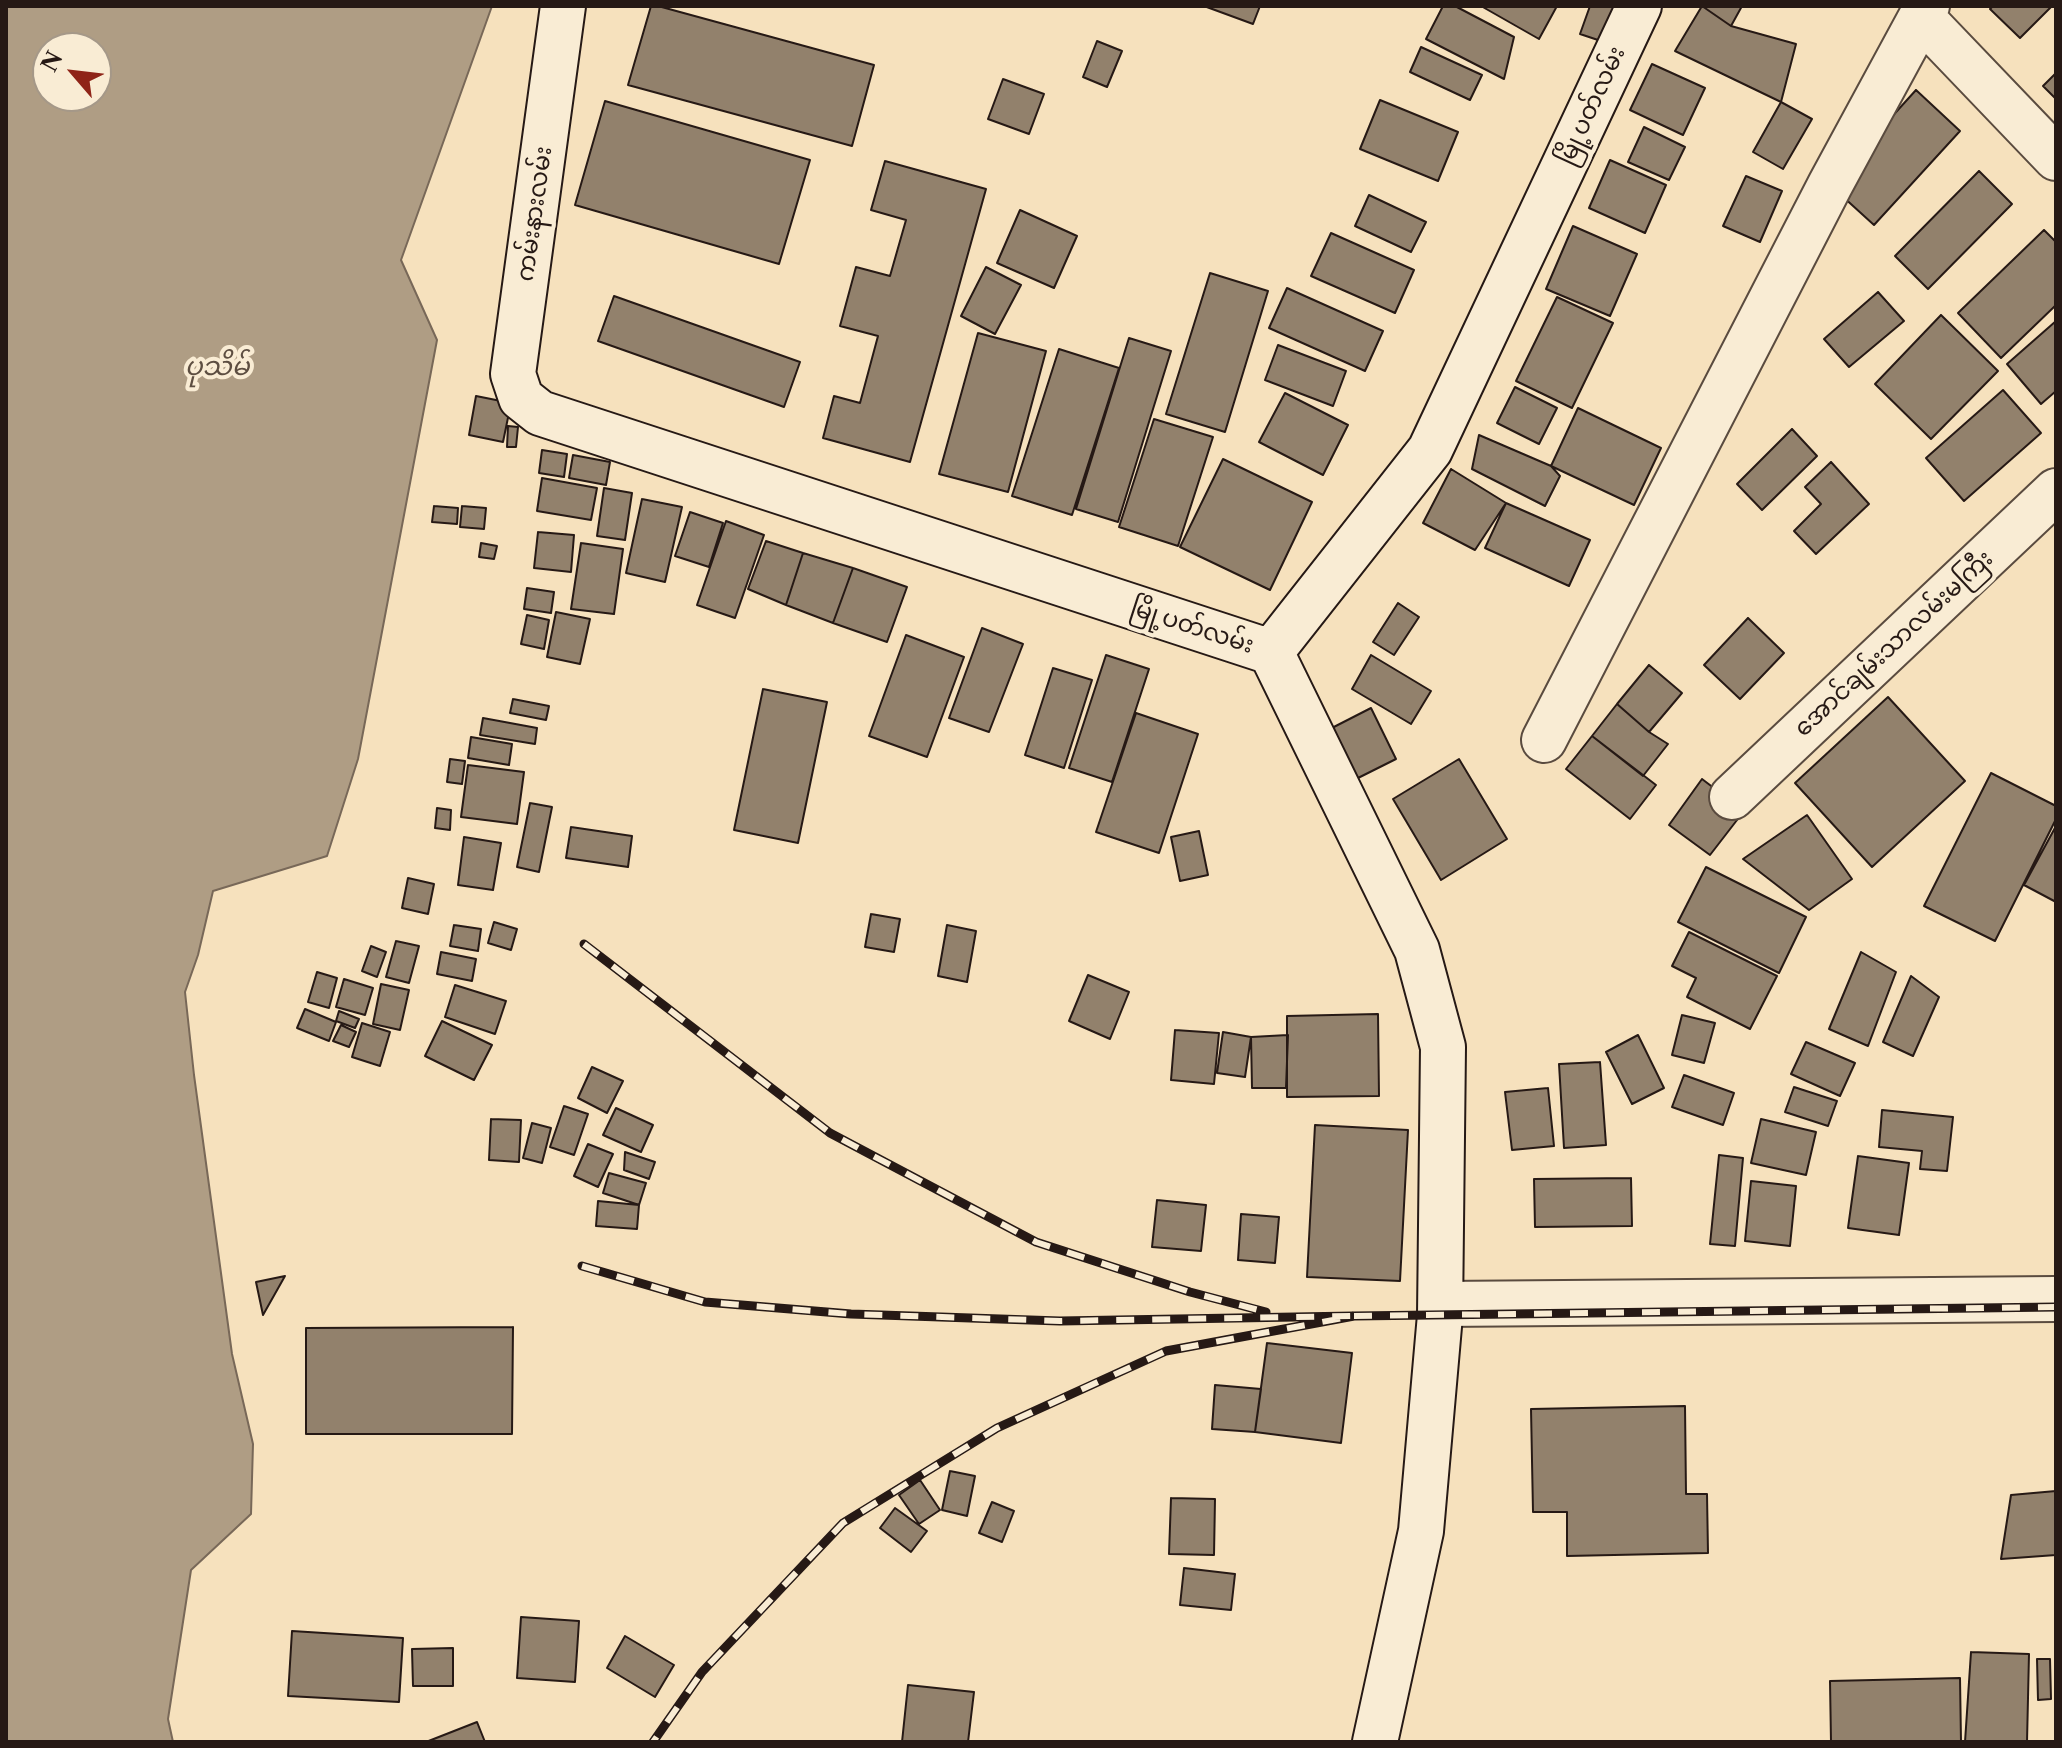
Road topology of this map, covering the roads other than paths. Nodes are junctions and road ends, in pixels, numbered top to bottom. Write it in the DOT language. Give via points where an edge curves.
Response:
graph roads {
  1 [pos="563,6"];
  2 [pos="1639,6"];
  3 [pos="1924,12"];
  4 [pos="2056,158"];
  5 [pos="540,413"];
  6 [pos="2056,491"];
  7 [pos="1271,652"];
  8 [pos="1544,740"];
  9 [pos="1732,797"];
  10 [pos="2056,1299"];
  11 [pos="1441,1304"];
  12 [pos="1375,1742"];
  1 -- 5 [label="street, ကမ်းနားလမ်း" via="513,374 521,398"];
  2 -- 7 [label="street, မြို့ပတ်လမ်း" via="1430,450"];
  3 -- 4 [label="street"];
  3 -- 8 [label="street"];
  5 -- 7 [label="street, မြို့ပတ်လမ်း"];
  6 -- 9 [label="street, အောင်ချမ်းသာလမ်းမကြီး"];
  7 -- 11 [label="street" via="1417,950 1443,1047"];
  10 -- 11 [label="street"];
  11 -- 12 [label="street" via="1421,1531"];
}
